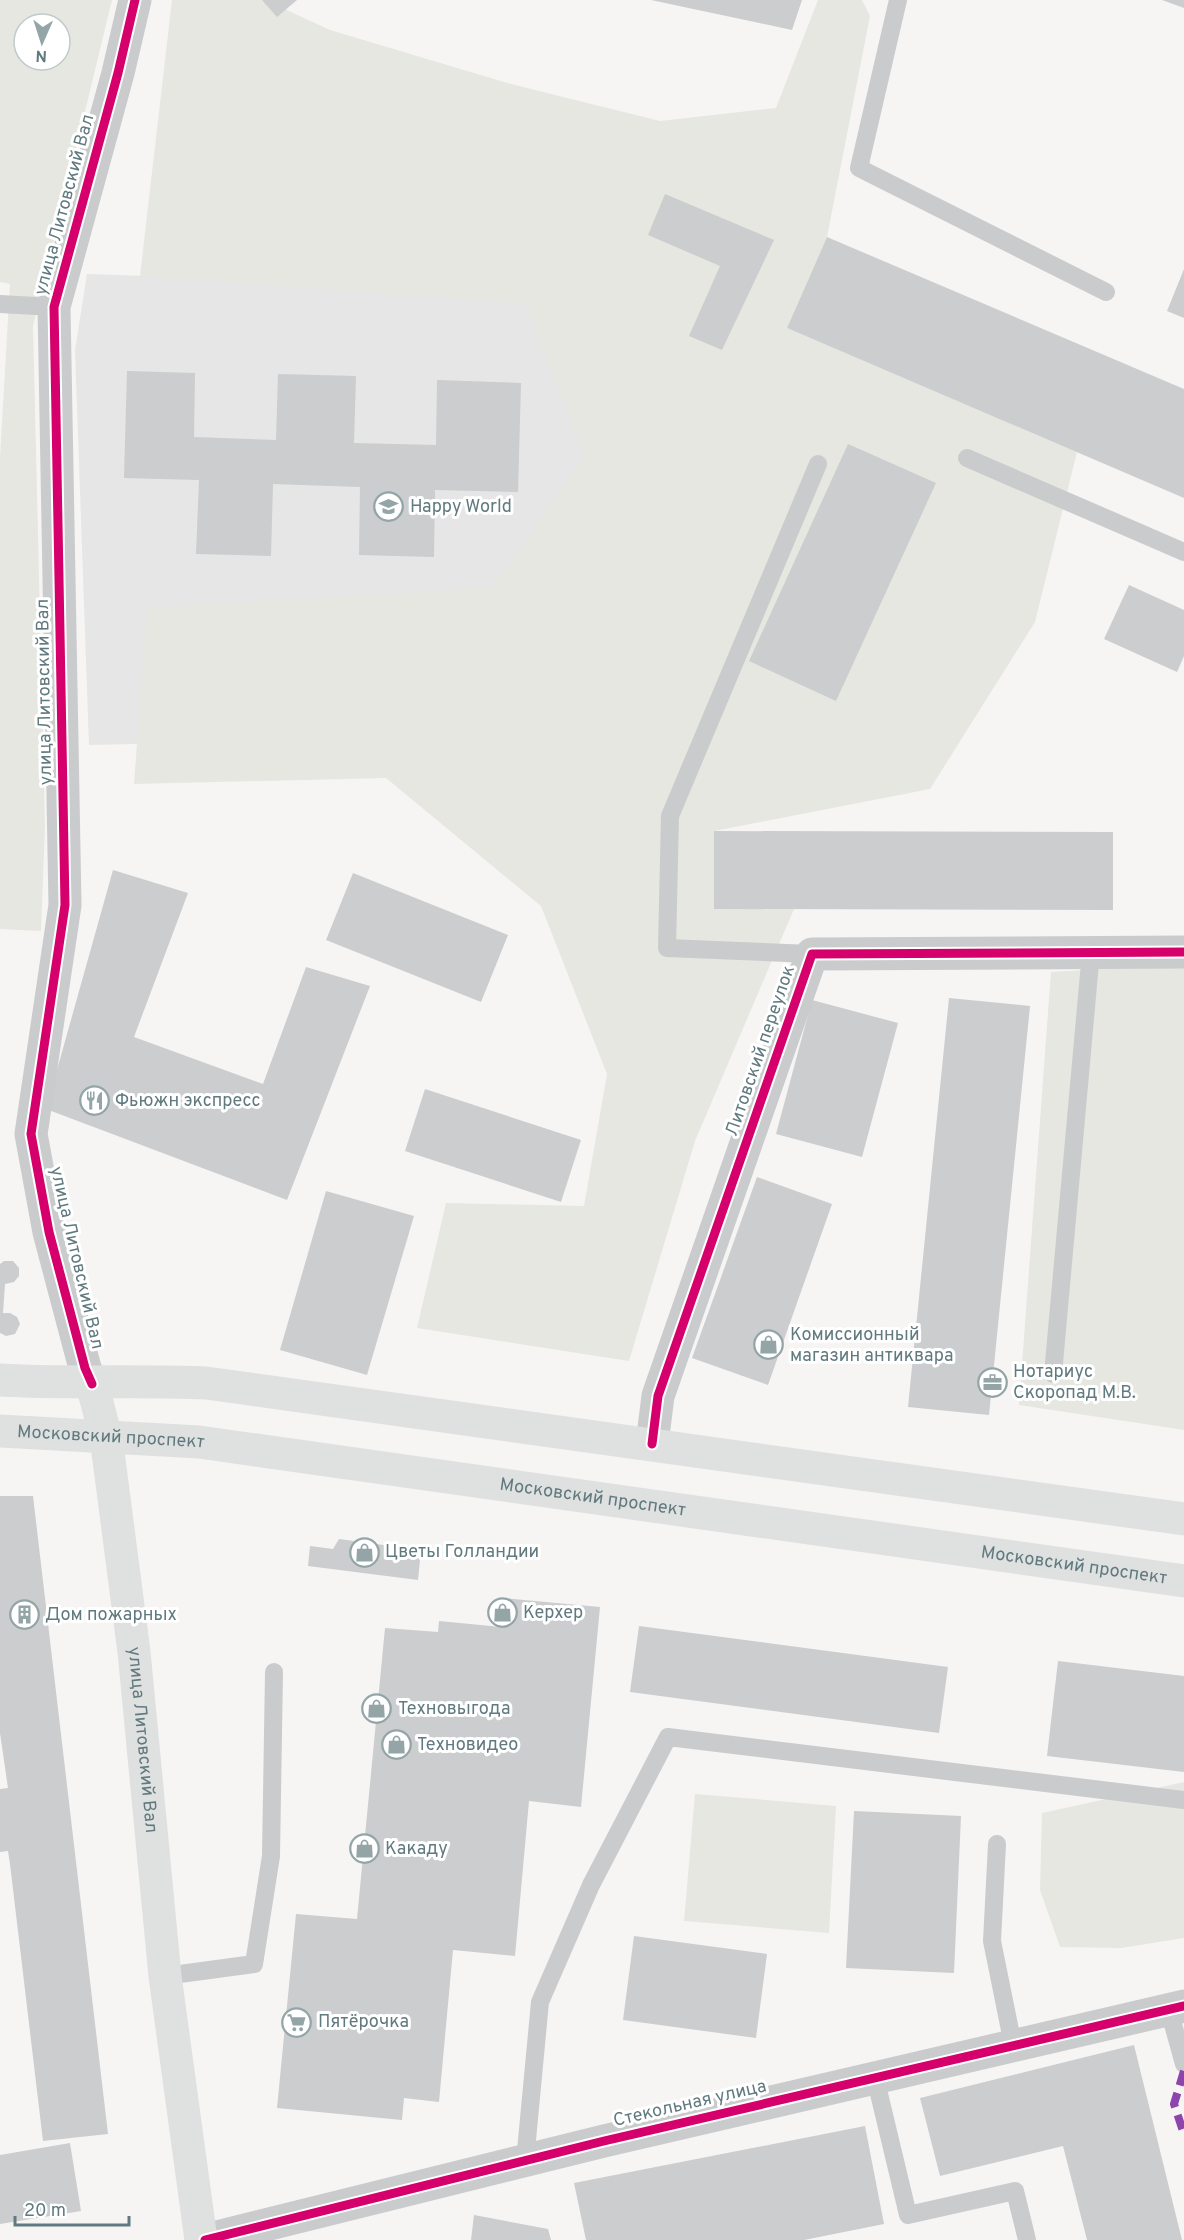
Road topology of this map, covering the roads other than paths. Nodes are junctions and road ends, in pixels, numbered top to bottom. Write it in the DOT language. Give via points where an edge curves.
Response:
graph roads {
  1 [pos="135,0"];
  2 [pos="898,0"];
  3 [pos="1106,292"];
  4 [pos="0,304"];
  5 [pos="54,307"];
  6 [pos="968,458"];
  7 [pos="818,464"];
  8 [pos="1184,552"];
  9 [pos="1091,952"];
  10 [pos="1184,952"];
  11 [pos="812,954"];
  12 [pos="1053,1374"];
  13 [pos="0,1380"];
  14 [pos="92,1384"];
  15 [pos="0,1431"];
  16 [pos="106,1437"];
  17 [pos="652,1444"];
  18 [pos="1184,1519"];
  19 [pos="1184,1581"];
  20 [pos="274,1672"];
  21 [pos="1184,1800"];
  22 [pos="997,1844"];
  23 [pos="165,1976"];
  24 [pos="1177,2008"];
  25 [pos="1013,2045"];
  26 [pos="1184,2064"];
  27 [pos="875,2077"];
  28 [pos="525,2161"];
  29 [pos="201,2240"];
  30 [pos="206,2240"];
  31 [pos="1027,2240"];
  1 -- 5 [label="street, улица Литовский Вал"];
  2 -- 3 [label="lane" via="859,168"];
  4 -- 5 [label="lane"];
  5 -- 14 [label="street, улица Литовский Вал" via="65,905 31,1134 49,1232"];
  6 -- 8 [label="lane"];
  7 -- 11 [label="lane" via="670,816 667,937 667,948"];
  9 -- 10 [label="street, Литовский переулок"];
  9 -- 11 [label="street, Литовский переулок"];
  9 -- 12 [label="lane"];
  11 -- 17 [label="street, Литовский переулок" via="658,1396"];
  13 -- 14 [label="main road"];
  14 -- 16 [label="main road, улица Литовский Вал"];
  14 -- 17 [label="main road" via="206,1383"];
  15 -- 16 [label="main road, Московский проспект"];
  16 -- 19 [label="main road, Московский проспект" via="199,1442"];
  16 -- 23 [label="main road, улица Литовский Вал" via="134,1652"];
  17 -- 18 [label="main road"];
  20 -- 23 [label="lane" via="271,1856 254,1964"];
  21 -- 28 [label="lane" via="668,1737 591,1885 540,2002"];
  22 -- 25 [label="lane" via="992,1941"];
  23 -- 29 [label="main road, улица Литовский Вал"];
  24 -- 25 [label="street, Стекольная улица"];
  24 -- 26 [label="lane"];
  25 -- 27 [label="street, Стекольная улица"];
  27 -- 28 [label="street, Стекольная улица"];
  27 -- 31 [label="lane" via="908,2215 1015,2191"];
  28 -- 30 [label="street, Стекольная улица"];
}
